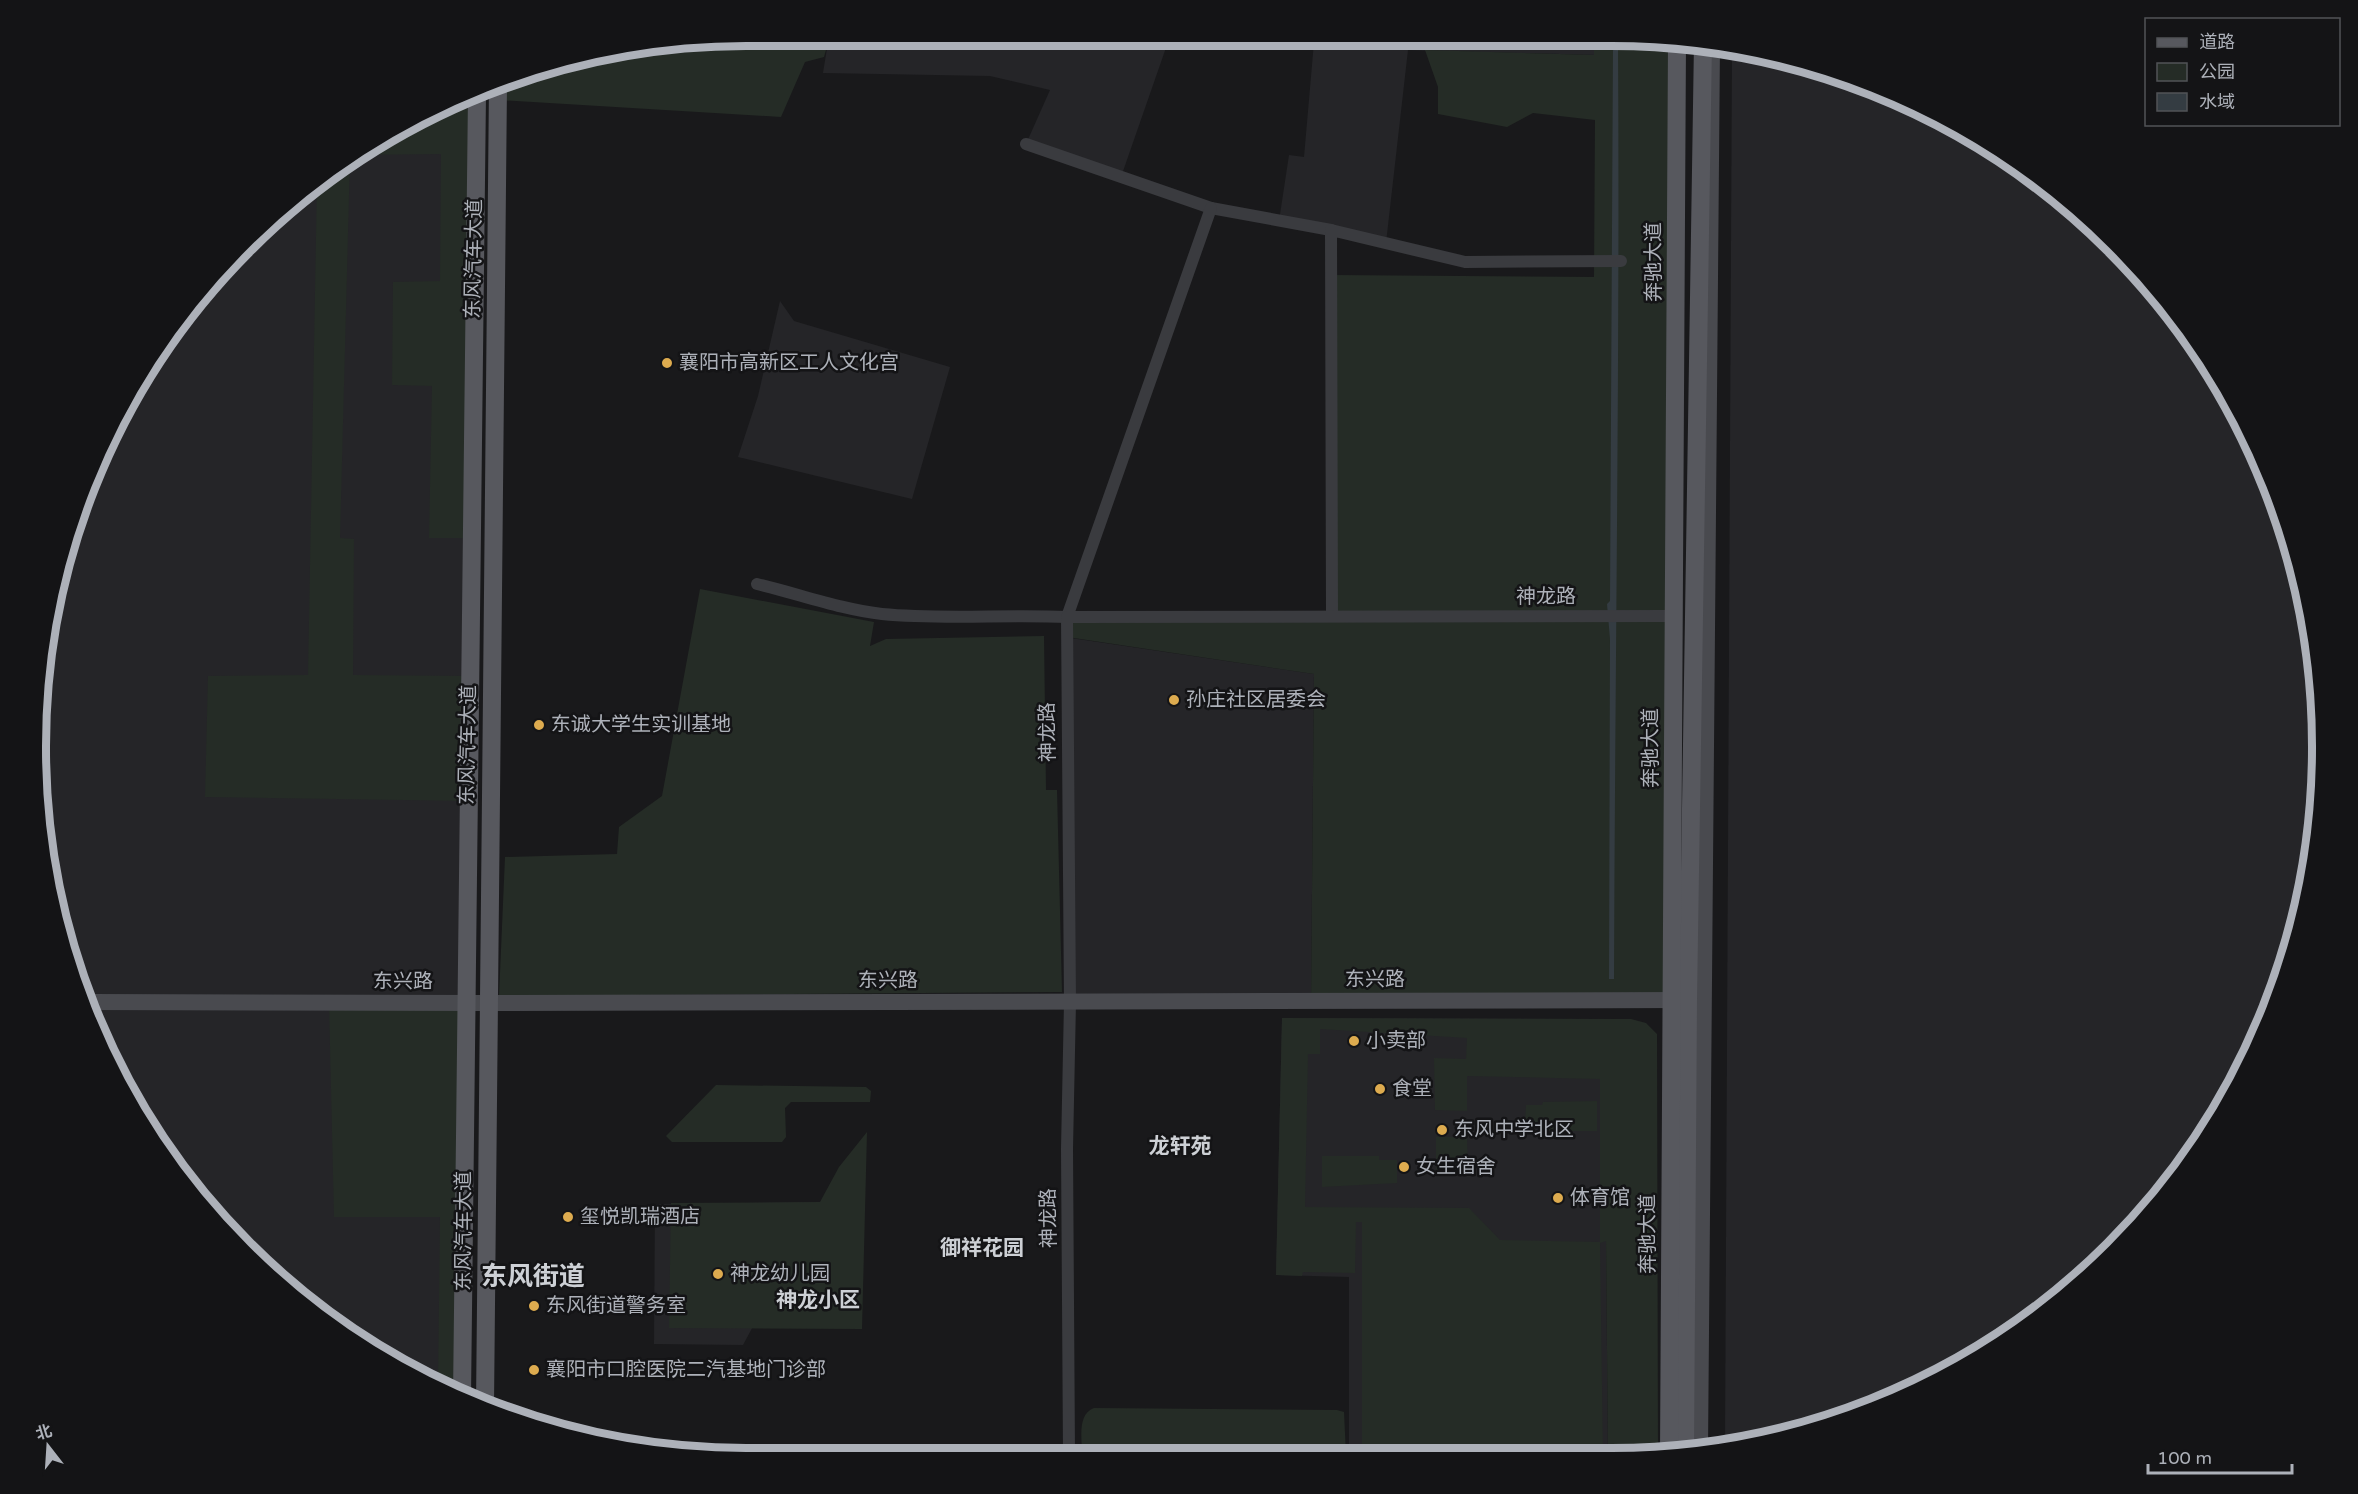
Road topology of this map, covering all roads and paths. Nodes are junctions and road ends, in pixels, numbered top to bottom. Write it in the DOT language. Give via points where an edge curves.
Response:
graph roads {
  1 [pos="1677,50"];
  2 [pos="1703,52"];
  3 [pos="1712,54"];
  4 [pos="498,93"];
  5 [pos="477,101"];
  6 [pos="1026,144"];
  7 [pos="1211,208"];
  8 [pos="1330,230"];
  9 [pos="1621,261"];
  10 [pos="757,584"];
  11 [pos="1067,616"];
  12 [pos="1332,616"];
  13 [pos="1674,616"];
  14 [pos="1680,1000"];
  15 [pos="95,1002"];
  16 [pos="1070,1002"];
  17 [pos="466,1003"];
  18 [pos="488,1004"];
  19 [pos="1694,1112"];
  20 [pos="462,1386"];
  21 [pos="484,1396"];
  22 [pos="1700,1442"];
  23 [pos="1685,1443"];
  24 [pos="1670,1445"];
  25 [pos="1069,1448"];
  1 -- 13 [label="main road, 奔驰大道"];
  2 -- 14 [label="main road, 奔驰大道"];
  3 -- 19 [label="street"];
  4 -- 18 [label="main road, 东风汽车大道"];
  5 -- 17 [label="main road, 东风汽车大道"];
  6 -- 7 [label="street"];
  7 -- 8 [label="street"];
  7 -- 11 [label="street"];
  8 -- 9 [label="street" via="1465,262"];
  8 -- 12 [label="street"];
  10 -- 11 [label="street" via="881,614"];
  11 -- 12 [label="street, 神龙路"];
  11 -- 16 [label="street, 神龙路"];
  12 -- 13 [label="street, 神龙路"];
  13 -- 14 [label="main road, 奔驰大道"];
  14 -- 16 [label="street, 东兴路"];
  14 -- 19 [label="main road, 奔驰大道"];
  14 -- 24 [label="main road, 奔驰大道"];
  15 -- 17 [label="street, 东兴路"];
  16 -- 18 [label="street, 东兴路"];
  16 -- 25 [label="street, 神龙路"];
  17 -- 18 [label="street, 东兴路"];
  17 -- 20 [label="main road, 东风汽车大道"];
  18 -- 21 [label="main road, 东风汽车大道"];
  19 -- 22 [label="street"];
  19 -- 23 [label="main road, 奔驰大道"];
}
